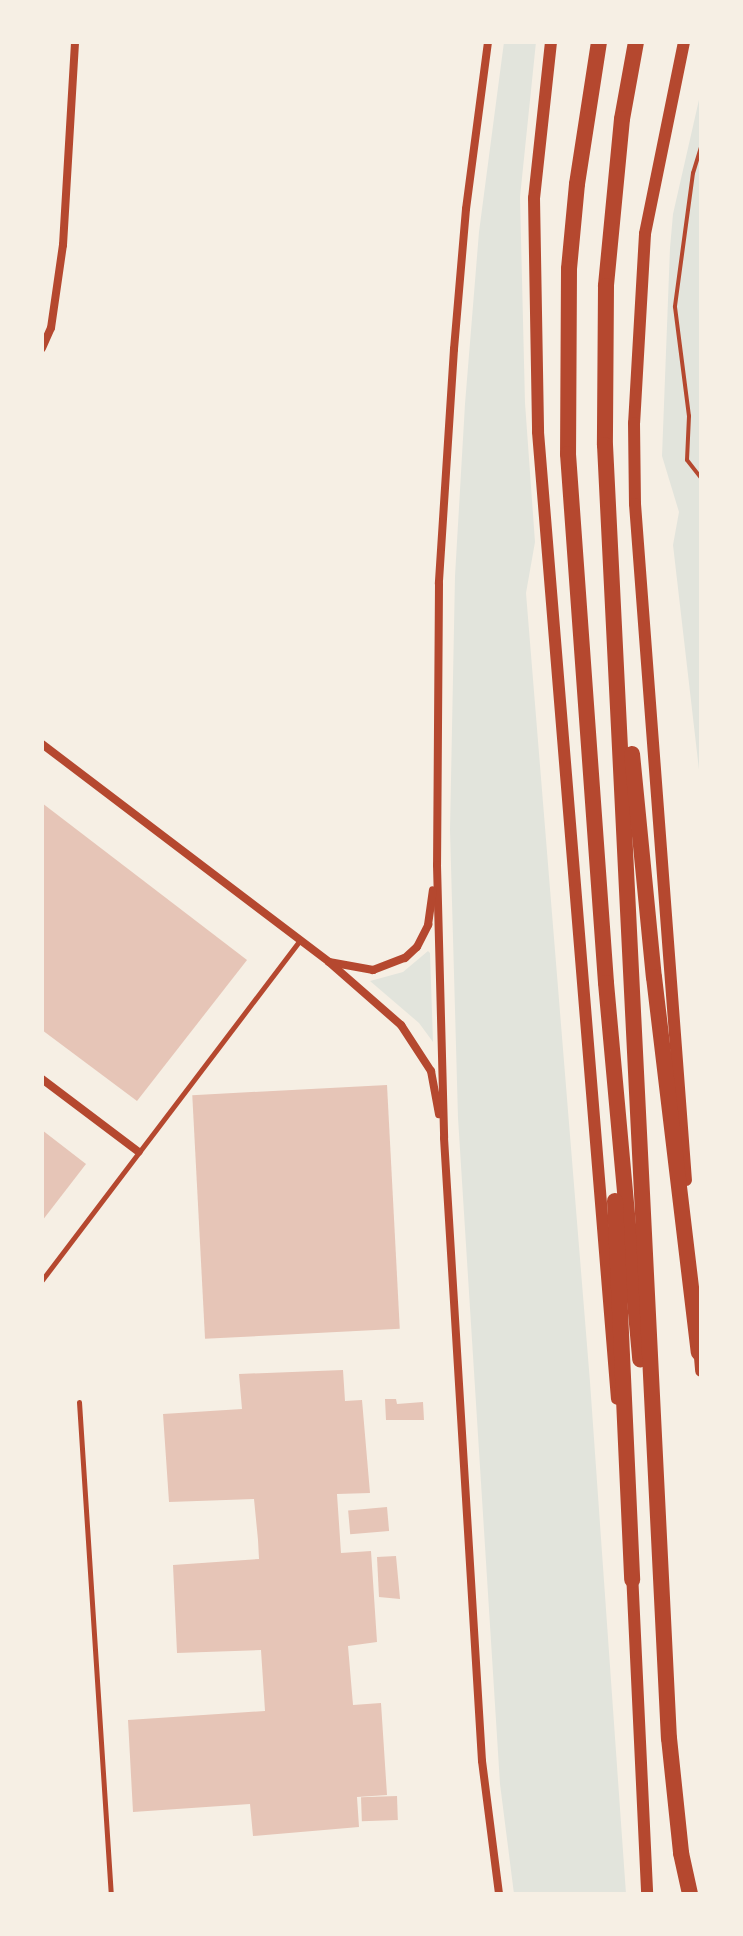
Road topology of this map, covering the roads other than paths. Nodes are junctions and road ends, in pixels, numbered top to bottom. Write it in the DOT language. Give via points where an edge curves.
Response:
graph roads {
  1 [pos="75,42"];
  2 [pos="488,42"];
  3 [pos="551,42"];
  4 [pos="599,42"];
  5 [pos="636,42"];
  6 [pos="684,42"];
  7 [pos="42,348"];
  8 [pos="611,538"];
  9 [pos="42,744"];
  10 [pos="437,865"];
  11 [pos="300,940"];
  12 [pos="329,962"];
  13 [pos="606,983"];
  14 [pos="42,1079"];
  15 [pos="444,1138"];
  16 [pos="139,1152"];
  17 [pos="42,1280"];
  18 [pos="699,1352"];
  19 [pos="701,1371"];
  20 [pos="79,1402"];
  21 [pos="660,1576"];
  22 [pos="632,1580"];
  23 [pos="111,1894"];
  24 [pos="499,1894"];
  25 [pos="647,1894"];
  26 [pos="690,1894"];
  1 -- 7 [label="street" via="63,245 51,328"];
  2 -- 10 [label="street" via="455,333 439,584"];
  3 -- 22 [label="street" via="534,198 538,432"];
  4 -- 13 [label="main road" via="577,184 566,360 568,454"];
  5 -- 8 [label="main road" via="622,119 606,286 605,445"];
  6 -- 18 [label="street" via="645,234 634,423 637,535"];
  8 -- 18 [label="main road" via="654,977"];
  8 -- 21 [label="main road"];
  9 -- 11 [label="street"];
  10 -- 12 [label="street" via="428,925 405,958 373,970"];
  10 -- 15 [label="street"];
  11 -- 12 [label="street"];
  11 -- 16 [label="lane"];
  12 -- 15 [label="street" via="401,1025 418,1047 431,1071"];
  13 -- 21 [label="main road"];
  13 -- 22 [label="main road"];
  14 -- 16 [label="street"];
  15 -- 24 [label="street" via="482,1761"];
  16 -- 17 [label="lane"];
  18 -- 19 [label="street"];
  20 -- 23 [label="lane"];
  21 -- 26 [label="main road" via="669,1738"];
  22 -- 25 [label="street"];
}
